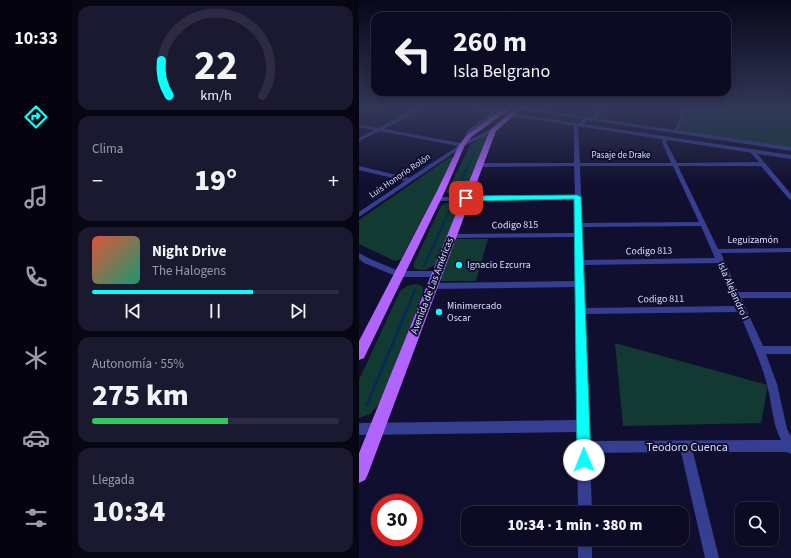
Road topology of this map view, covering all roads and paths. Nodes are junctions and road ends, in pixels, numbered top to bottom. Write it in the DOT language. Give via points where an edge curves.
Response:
graph roads {
  1 [pos="371,134"];
  2 [pos="407,134"];
  3 [pos="473,134"];
  4 [pos="482,134"];
  5 [pos="491,134"];
  6 [pos="576,134"];
  7 [pos="641,134"];
  8 [pos="665,134"];
  9 [pos="671,134"];
  10 [pos="688,134"];
  11 [pos="666,138"];
  12 [pos="468,139"];
  13 [pos="359,140"];
  14 [pos="747,143"];
  15 [pos="756,144"];
  16 [pos="462,145"];
  17 [pos="791,149"];
  18 [pos="751,151"];
  19 [pos="791,157"];
  20 [pos="480,164"];
  21 [pos="577,164"];
  22 [pos="675,164"];
  23 [pos="763,164"];
  24 [pos="359,168"];
  25 [pos="409,180"];
  26 [pos="790,195"];
  27 [pos="577,197"];
  28 [pos="466,198"];
  29 [pos="437,199"];
  30 [pos="359,215"];
  31 [pos="579,224"];
  32 [pos="703,224"];
  33 [pos="579,235"];
  34 [pos="451,236"];
  35 [pos="791,250"];
  36 [pos="716,251"];
  37 [pos="359,255"];
  38 [pos="719,260"];
  39 [pos="579,263"];
  40 [pos="398,274"];
  41 [pos="434,280"];
  42 [pos="581,284"];
  43 [pos="791,294"];
  44 [pos="735,295"];
  45 [pos="742,309"];
  46 [pos="581,311"];
  47 [pos="760,350"];
  48 [pos="791,350"];
  49 [pos="359,354"];
  50 [pos="584,426"];
  51 [pos="377,428"];
  52 [pos="359,429"];
  53 [pos="584,447"];
  54 [pos="685,447"];
  55 [pos="791,447"];
  56 [pos="359,474"];
  57 [pos="585,506"];
  58 [pos="585,546"];
  59 [pos="585,558"];
  60 [pos="712,558"];
  1 -- 13 [label="street"];
  2 -- 16 [label="street"];
  3 -- 12 [label="main road"];
  4 -- 12 [label="street"];
  5 -- 20 [label="main road, Avenida de Las Américas"];
  6 -- 21 [label="street"];
  7 -- 11 [label="street"];
  8 -- 11 [label="street"];
  9 -- 11 [label="street"];
  10 -- 14 [label="street"];
  11 -- 18 [label="street"];
  11 -- 22 [label="street, Isla Alejandro I" via="664,142"];
  12 -- 16 [label="main road"];
  14 -- 15 [label="street"];
  14 -- 18 [label="street"];
  15 -- 17 [label="street"];
  15 -- 18 [label="street"];
  16 -- 25 [label="street, Luis Honorio Rolón"];
  16 -- 29 [label="main road"];
  18 -- 19 [label="street"];
  18 -- 23 [label="street"];
  20 -- 21 [label="street, Pasaje de Drake"];
  20 -- 28 [label="main road, Avenida de Las Américas"];
  21 -- 22 [label="street, Pasaje de Drake"];
  21 -- 27 [label="street"];
  22 -- 23 [label="street, Pasaje de Drake"];
  22 -- 32 [label="street, Isla Alejandro I"];
  23 -- 26 [label="street"];
  24 -- 25 [label="street"];
  25 -- 30 [label="street, Luis Honorio Rolón"];
  27 -- 28 [label="street"];
  27 -- 31 [label="street"];
  28 -- 29 [label="street"];
  28 -- 34 [label="main road, Avenida de Las Américas"];
  29 -- 40 [label="main road"];
  31 -- 32 [label="street"];
  31 -- 33 [label="street"];
  32 -- 36 [label="street, Isla Alejandro I"];
  33 -- 34 [label="street, Codigo 815"];
  33 -- 39 [label="street"];
  34 -- 41 [label="main road, Avenida de Las Américas"];
  35 -- 36 [label="street, Leguizamón"];
  36 -- 38 [label="street, Isla Alejandro I"];
  37 -- 40 [label="street"];
  38 -- 39 [label="street, Codigo 813"];
  38 -- 44 [label="street, Isla Alejandro I"];
  39 -- 42 [label="street"];
  40 -- 41 [label="street"];
  40 -- 49 [label="main road"];
  41 -- 42 [label="street"];
  41 -- 51 [label="main road, Avenida de Las Américas"];
  42 -- 46 [label="street"];
  43 -- 44 [label="street"];
  44 -- 45 [label="street, Isla Alejandro I"];
  45 -- 46 [label="street, Codigo 811"];
  45 -- 47 [label="street, Isla Alejandro I"];
  46 -- 50 [label="street"];
  47 -- 48 [label="street"];
  47 -- 55 [label="street, Isla Alejandro I" via="772,384 782,430"];
  50 -- 51 [label="street"];
  50 -- 53 [label="street"];
  51 -- 52 [label="street"];
  51 -- 56 [label="main road, Avenida de Las Américas"];
  53 -- 54 [label="street, Teodoro Cuenca"];
  53 -- 57 [label="street"];
  54 -- 55 [label="street, Teodoro Cuenca"];
  54 -- 60 [label="street"];
  58 -- 59 [label="street"];
}
